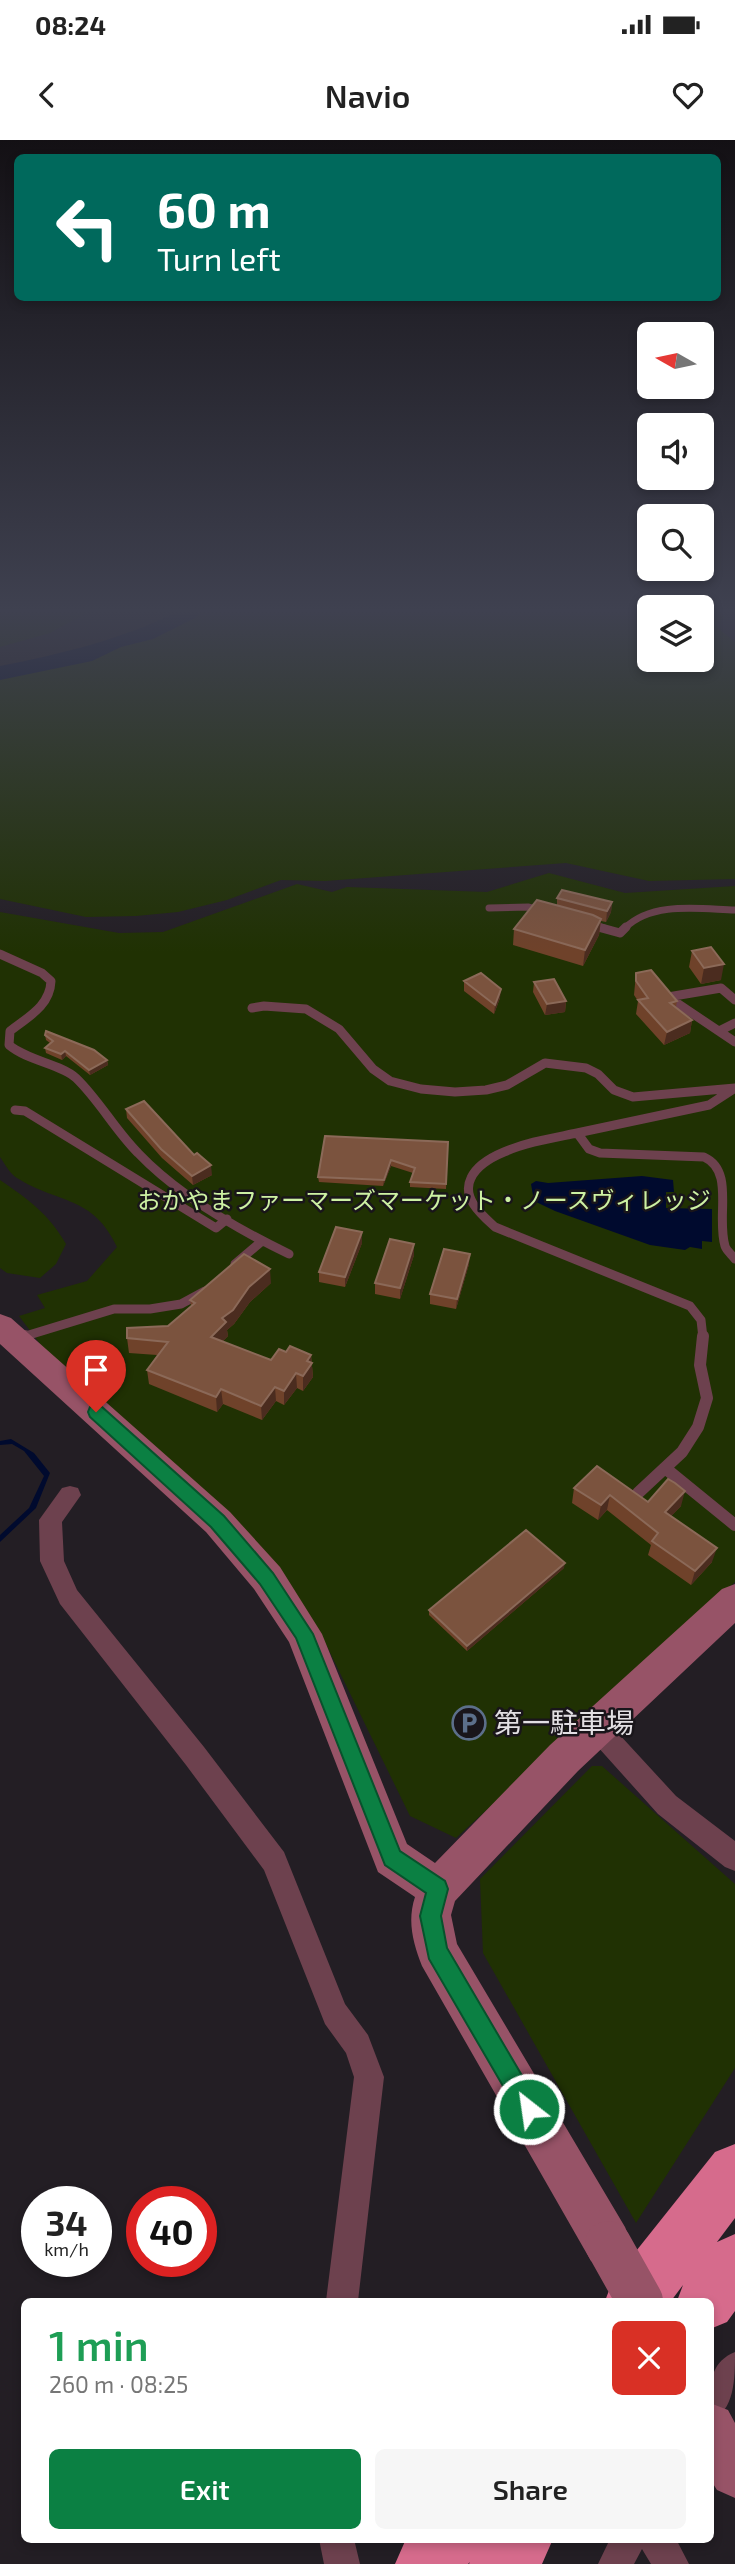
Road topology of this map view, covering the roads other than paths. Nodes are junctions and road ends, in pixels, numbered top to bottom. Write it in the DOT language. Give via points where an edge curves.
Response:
graph roads {
  1 [pos="489,908"];
  2 [pos="735,910"];
  3 [pos="554,914"];
  4 [pos="580,922"];
  5 [pos="1,951"];
  6 [pos="735,1000"];
  7 [pos="252,1008"];
  8 [pos="735,1023"];
  9 [pos="719,1031"];
  10 [pos="735,1042"];
  11 [pos="735,1088"];
  12 [pos="15,1110"];
  13 [pos="578,1134"];
  14 [pos="227,1219"];
  15 [pos="262,1241"];
  16 [pos="289,1254"];
  17 [pos="735,1259"];
  18 [pos="223,1275"];
  19 [pos="214,1283"];
  20 [pos="8,1333"];
  21 [pos="665,1468"];
  22 [pos="638,1493"];
  23 [pos="70,1495"];
  24 [pos="735,1525"];
  25 [pos="735,1600"];
  26 [pos="597,1728"];
  27 [pos="735,1858"];
  28 [pos="438,1889"];
  29 [pos="735,2172"];
  30 [pos="735,2263"];
  31 [pos="342,2298"];
  32 [pos="636,2298"];
  33 [pos="638,2298"];
  34 [pos="708,2298"];
  35 [pos="735,2368"];
  36 [pos="714,2400"];
  37 [pos="714,2434"];
  38 [pos="735,2472"];
  39 [pos="337,2543"];
  40 [pos="444,2543"];
  41 [pos="518,2543"];
  42 [pos="626,2543"];
  43 [pos="658,2543"];
  44 [pos="342,2564"];
  45 [pos="427,2564"];
  46 [pos="501,2564"];
  47 [pos="615,2564"];
  48 [pos="671,2564"];
  1 -- 3 [label="lane" via="528,907"];
  2 -- 4 [label="lane" via="656,911 635,917 620,933"];
  5 -- 14 [label="lane" via="51,981 52,994 10,1031 9,1045 21,1055 74,1076 166,1181"];
  6 -- 9 [label="lane" via="721,988 668,997"];
  7 -- 11 [label="lane" via="306,1009 339,1028 373,1069 390,1081 421,1089 486,1090 508,1085 545,1063 586,1068 614,1090 633,1097"];
  8 -- 9 [label="lane"];
  9 -- 10 [label="lane"];
  11 -- 13 [label="lane" via="709,1105"];
  12 -- 14 [label="lane" via="25,1111 216,1228"];
  13 -- 17 [label="lane" via="589,1149 600,1153 716,1161 726,1177 725,1246"];
  13 -- 21 [label="lane" via="494,1154 476,1169 468,1188 475,1211 495,1227 690,1306 703,1320 699,1363 708,1395 693,1441"];
  14 -- 15 [label="lane"];
  15 -- 16 [label="lane"];
  15 -- 18 [label="lane"];
  19 -- 20 [label="lane" via="181,1304 114,1309"];
  20 -- 28 [label="street" via="218,1522 267,1578 304,1634 393,1858"];
  21 -- 22 [label="lane"];
  21 -- 24 [label="lane"];
  23 -- 31 [label="street" via="50,1520 52,1561 68,1597 274,1861 335,2014 358,2045 369,2077"];
  25 -- 26 [label="street"];
  26 -- 27 [label="street" via="667,1805"];
  26 -- 28 [label="street"];
  28 -- 33 [label="street, bridge" via="430,1916 437,1951"];
  29 -- 32 [label="highway"];
  30 -- 34 [label="highway"];
  35 -- 36 [label="street"];
  37 -- 38 [label="street"];
  39 -- 44 [label="street"];
  40 -- 45 [label="highway"];
  41 -- 46 [label="highway"];
  42 -- 47 [label="street"];
  43 -- 48 [label="street"];
}
